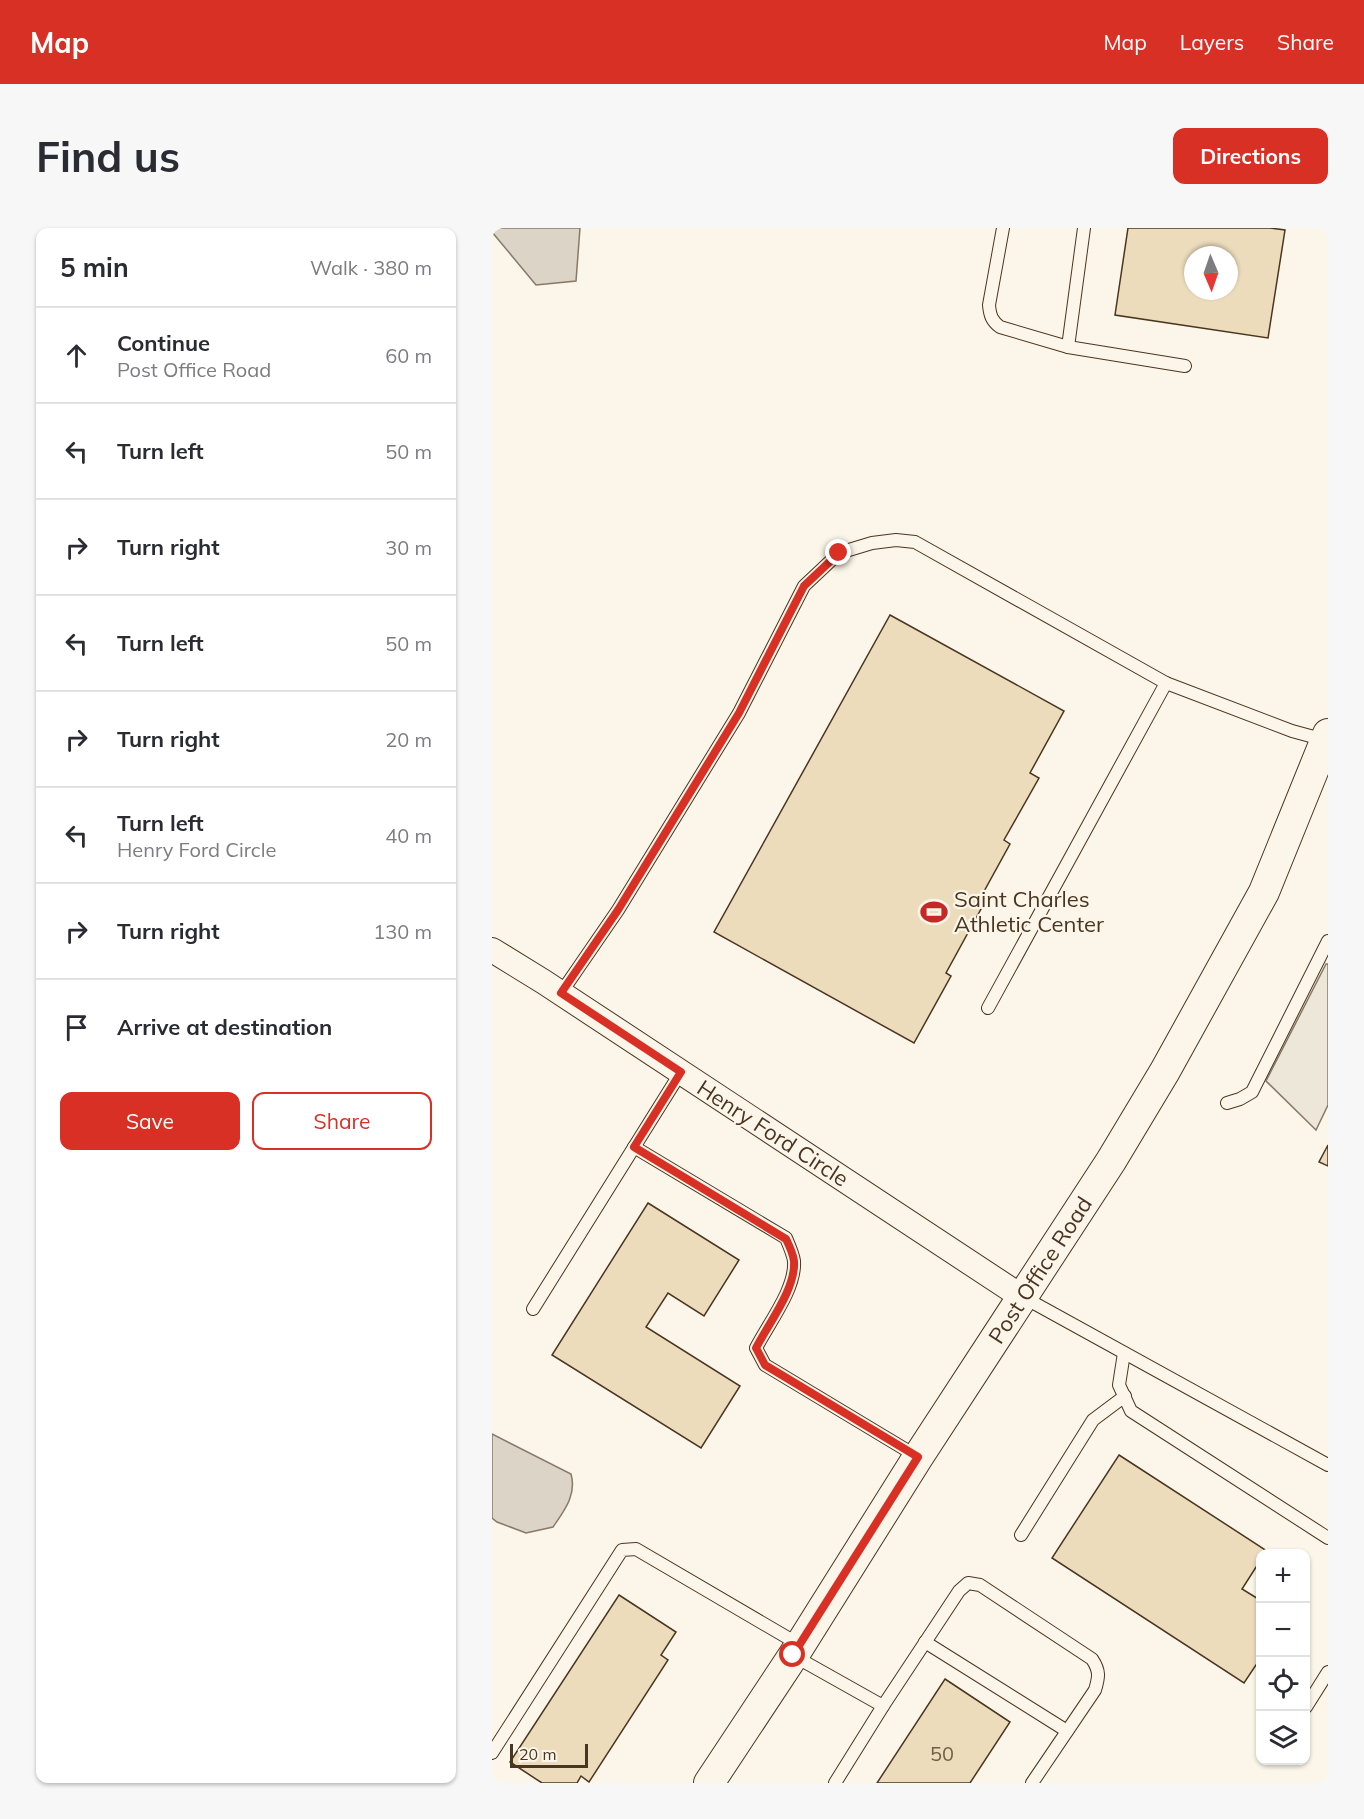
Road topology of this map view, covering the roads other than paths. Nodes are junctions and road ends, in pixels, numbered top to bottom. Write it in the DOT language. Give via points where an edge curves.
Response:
graph roads {
  1 [pos="1004,228"];
  2 [pos="1084,228"];
  3 [pos="1068,347"];
  4 [pos="1185,366"];
  5 [pos="1166,683"];
  6 [pos="1327,737"];
  7 [pos="1328,941"];
  8 [pos="492,950"];
  9 [pos="561,993"];
  10 [pos="988,1008"];
  11 [pos="681,1072"];
  12 [pos="1227,1103"];
  13 [pos="634,1147"];
  14 [pos="1022,1297"];
  15 [pos="533,1309"];
  16 [pos="1124,1353"];
  17 [pos="1125,1396"];
  18 [pos="918,1457"];
  19 [pos="1328,1464"];
  20 [pos="1021,1535"];
  21 [pos="1328,1538"];
  22 [pos="925,1642"];
  23 [pos="796,1650"];
  24 [pos="1328,1672"];
  25 [pos="1310,1699"];
  26 [pos="883,1706"];
  27 [pos="1067,1731"];
  28 [pos="492,1754"];
  29 [pos="709,1783"];
  30 [pos="835,1783"];
  31 [pos="1032,1783"];
  1 -- 3 [label="lane" via="989,305 993,322"];
  2 -- 3 [label="lane"];
  3 -- 4 [label="lane"];
  5 -- 6 [label="lane" via="1292,731"];
  5 -- 9 [label="lane" via="915,542 872,543 839,553 804,586 739,713 618,910"];
  5 -- 10 [label="lane"];
  6 -- 14 [label="street, Post Office Road" via="1264,892 1159,1081"];
  7 -- 12 [label="lane" via="1251,1092"];
  8 -- 9 [label="street, Henry Ford Circle"];
  9 -- 11 [label="street, Henry Ford Circle"];
  11 -- 13 [label="lane"];
  11 -- 14 [label="street, Henry Ford Circle"];
  13 -- 15 [label="lane"];
  13 -- 18 [label="lane" via="786,1239 794,1260 792,1276 785,1297 756,1348 765,1365"];
  14 -- 16 [label="lane"];
  14 -- 18 [label="street, Post Office Road"];
  16 -- 17 [label="lane" via="1119,1385"];
  16 -- 19 [label="lane"];
  17 -- 20 [label="lane" via="1093,1420"];
  17 -- 21 [label="lane" via="1131,1411"];
  18 -- 23 [label="street, Post Office Road"];
  22 -- 26 [label="lane"];
  22 -- 27 [label="lane"];
  22 -- 27 [label="lane" via="959,1591 968,1583 980,1585 1092,1659 1098,1668 1095,1690"];
  23 -- 26 [label="lane"];
  23 -- 28 [label="lane" via="636,1549 622,1550"];
  23 -- 29 [label="street, Post Office Road"];
  24 -- 25 [label="lane"];
  26 -- 30 [label="lane"];
  27 -- 31 [label="lane"];
}
